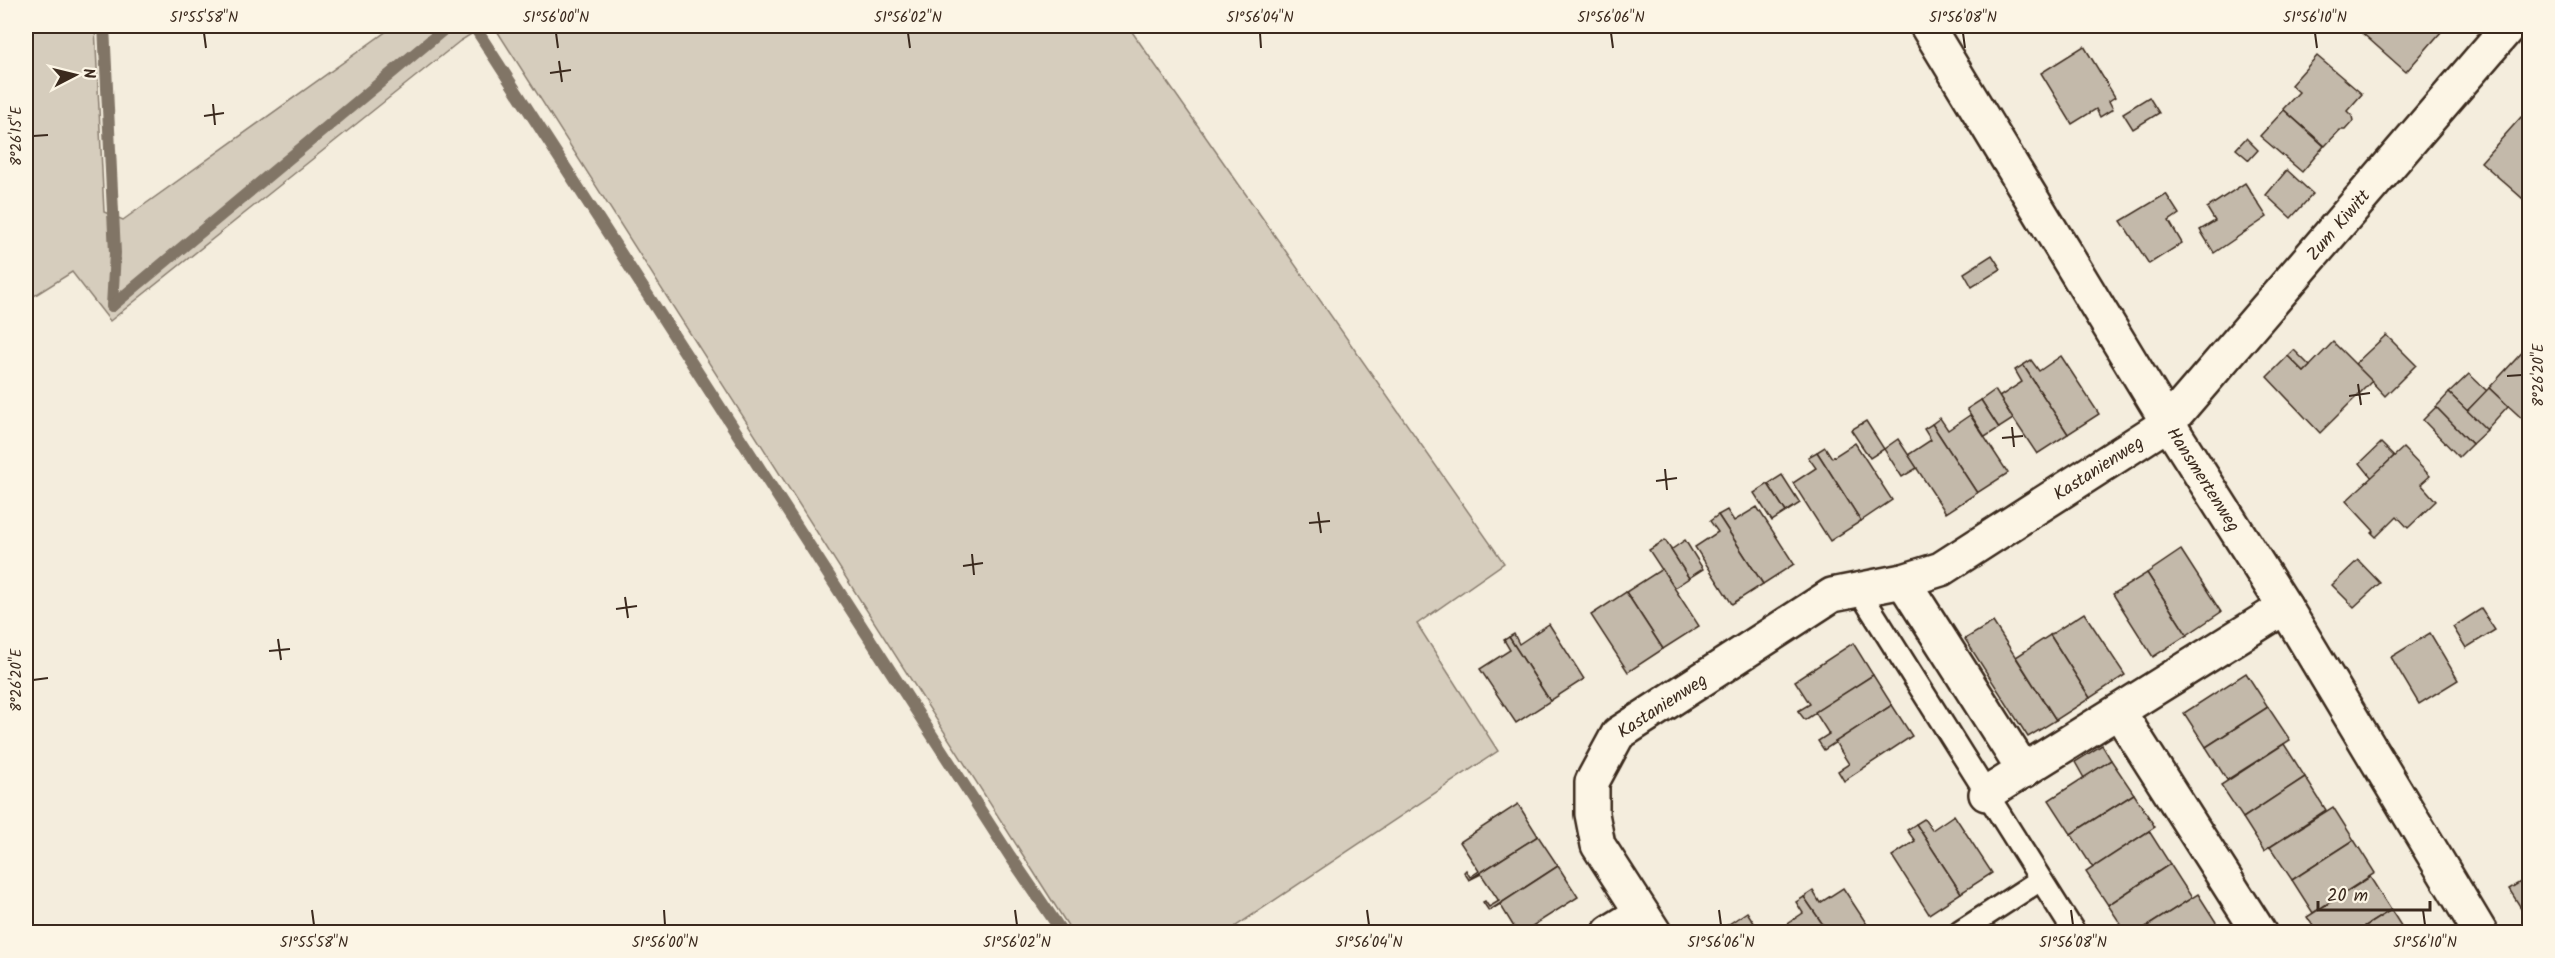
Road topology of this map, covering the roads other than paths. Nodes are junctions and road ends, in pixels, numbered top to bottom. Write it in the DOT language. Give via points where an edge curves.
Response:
graph roads {
  1 [pos="1927,26"];
  2 [pos="2509,26"];
  3 [pos="2168,423"];
  4 [pos="1903,581"];
  5 [pos="1858,589"];
  6 [pos="2285,607"];
  7 [pos="2119,712"];
  8 [pos="2024,771"];
  9 [pos="1986,794"];
  10 [pos="2040,880"];
  11 [pos="1647,923"];
  12 [pos="1610,933"];
  13 [pos="1960,933"];
  14 [pos="2074,933"];
  15 [pos="2259,933"];
  16 [pos="2480,933"];
  1 -- 3 [label="street, Hansmertenweg"];
  2 -- 3 [label="street, Zum Kiwitt"];
  3 -- 4 [label="street, Kastanienweg" via="1941,569"];
  3 -- 6 [label="street, Hansmertenweg"];
  4 -- 5 [label="street, Kastanienweg"];
  4 -- 8 [label="street"];
  5 -- 9 [label="lane"];
  5 -- 11 [label="street, Kastanienweg" via="1832,595 1618,734 1593,782 1592,814 1598,845"];
  6 -- 7 [label="street"];
  6 -- 16 [label="street, Hansmertenweg"];
  7 -- 8 [label="street"];
  7 -- 15 [label="street"];
  8 -- 9 [label="street"];
  9 -- 10 [label="lane"];
  10 -- 13 [label="lane"];
  10 -- 14 [label="lane"];
  11 -- 12 [label="street"];
}
